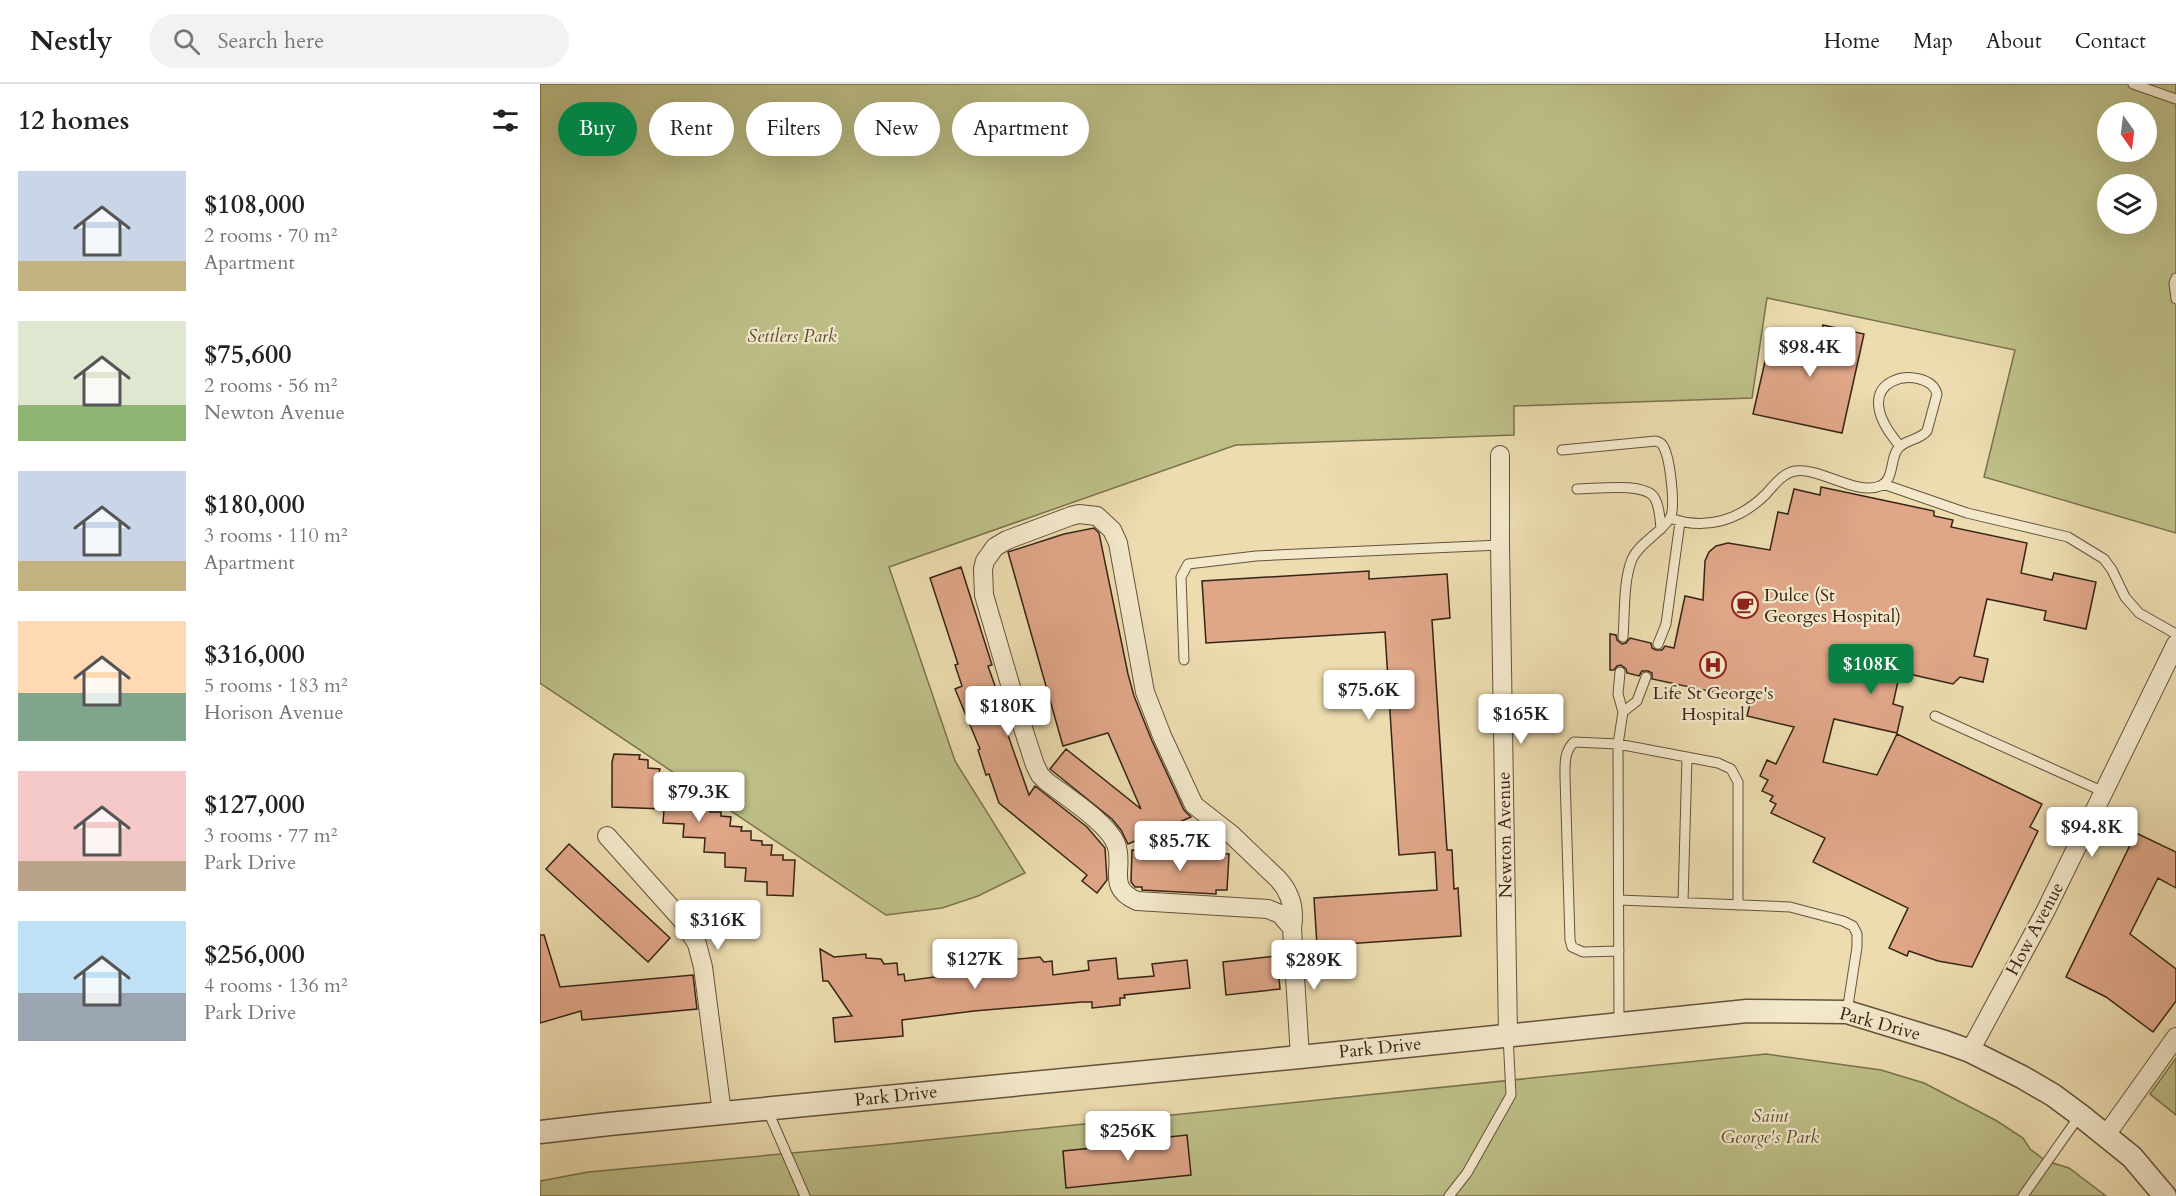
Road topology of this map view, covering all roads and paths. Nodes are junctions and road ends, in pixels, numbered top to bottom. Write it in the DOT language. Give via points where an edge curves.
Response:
graph roads {
  1 [pos="2133,84"];
  2 [pos="2176,99"];
  3 [pos="2176,278"];
  4 [pos="2176,299"];
  5 [pos="1900,446"];
  6 [pos="1562,450"];
  7 [pos="1500,455"];
  8 [pos="1883,484"];
  9 [pos="1577,489"];
  10 [pos="1670,518"];
  11 [pos="1680,522"];
  12 [pos="1661,530"];
  13 [pos="1500,545"];
  14 [pos="2176,634"];
  15 [pos="1623,637"];
  16 [pos="1658,644"];
  17 [pos="2176,644"];
  18 [pos="1185,660"];
  19 [pos="1620,672"];
  20 [pos="1646,677"];
  21 [pos="1623,712"];
  22 [pos="1935,716"];
  23 [pos="1618,744"];
  24 [pos="1687,757"];
  25 [pos="2104,792"];
  26 [pos="607,836"];
  27 [pos="1619,900"];
  28 [pos="1683,902"];
  29 [pos="1738,905"];
  30 [pos="1292,928"];
  31 [pos="1619,951"];
  32 [pos="1847,1012"];
  33 [pos="1618,1024"];
  34 [pos="1508,1035"];
  35 [pos="2176,1037"];
  36 [pos="1970,1051"];
  37 [pos="1300,1057"];
  38 [pos="767,1109"];
  39 [pos="722,1113"];
  40 [pos="2080,1115"];
  41 [pos="540,1132"];
  42 [pos="2106,1135"];
  43 [pos="805,1196"];
  44 [pos="1449,1196"];
  45 [pos="2023,1196"];
  46 [pos="2165,1196"];
  1 -- 2 [label="lane"];
  3 -- 4 [label="lane"];
  5 -- 5 [label="lane" via="1881,419 1879,398 1891,380 1918,379 1936,389 1937,398 1927,431"];
  5 -- 8 [label="lane"];
  6 -- 10 [label="lane" via="1662,443 1669,465 1673,511"];
  7 -- 13 [label="street, Newton Avenue"];
  8 -- 11 [label="lane" via="1873,488 1792,472 1749,509 1723,522"];
  8 -- 14 [label="lane" via="1967,513 2075,540 2104,559 2139,614"];
  9 -- 12 [label="lane" via="1644,489 1658,504"];
  10 -- 11 [label="lane"];
  10 -- 12 [label="lane"];
  11 -- 16 [label="lane" via="1666,624"];
  12 -- 15 [label="lane" via="1633,556 1628,572"];
  13 -- 18 [label="lane" via="1256,556 1188,564 1181,577"];
  13 -- 34 [label="street, Newton Avenue"];
  17 -- 25 [label="street, How Avenue"];
  19 -- 21 [label="lane" via="1618,694"];
  20 -- 21 [label="lane" via="1637,701"];
  21 -- 23 [label="lane"];
  22 -- 25 [label="lane"];
  23 -- 24 [label="lane"];
  23 -- 27 [label="lane"];
  23 -- 31 [label="lane" via="1574,742 1566,755 1565,776 1572,947 1583,952"];
  24 -- 28 [label="lane"];
  24 -- 29 [label="lane" via="1731,769 1738,782"];
  25 -- 36 [label="street, How Avenue"];
  26 -- 39 [label="street" via="682,921 697,944"];
  27 -- 28 [label="lane"];
  27 -- 31 [label="lane"];
  28 -- 29 [label="lane"];
  29 -- 32 [label="lane" via="1790,907 1853,926 1857,947"];
  30 -- 30 [label="street" via="1280,914 1268,909 1137,901 1120,889 1119,855 1112,835 1046,781 1035,765 984,595 982,569 995,547 1079,514 1097,516 1112,530 1125,576 1145,692 1162,736 1194,805 1283,884 1293,910"];
  30 -- 37 [label="street"];
  31 -- 33 [label="lane"];
  32 -- 33 [label="street, Park Drive" via="1747,1011"];
  32 -- 36 [label="street, Park Drive"];
  33 -- 34 [label="street, Park Drive"];
  34 -- 37 [label="street, Park Drive"];
  34 -- 44 [label="lane" via="1510,1095 1467,1173"];
  35 -- 42 [label="street"];
  36 -- 40 [label="street, Park Drive" via="2053,1095"];
  37 -- 38 [label="street, Park Drive"];
  38 -- 39 [label="street, Park Drive"];
  38 -- 43 [label="lane"];
  39 -- 41 [label="street, Park Drive"];
  40 -- 42 [label="street, Park Drive"];
  40 -- 45 [label="lane"];
  42 -- 46 [label="street, Park Drive" via="2132,1157"];
}
